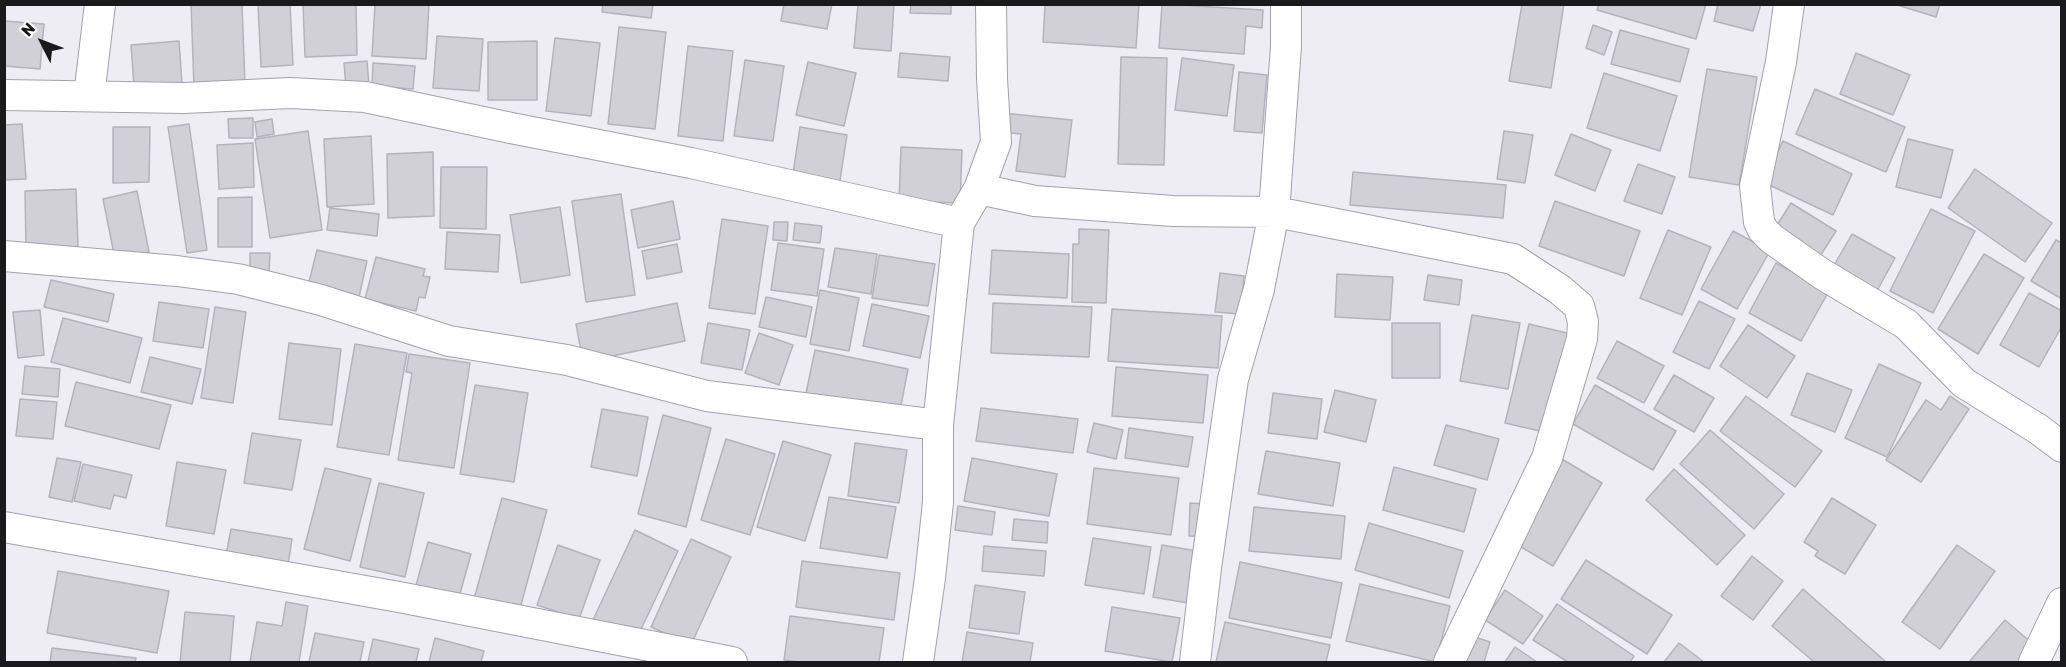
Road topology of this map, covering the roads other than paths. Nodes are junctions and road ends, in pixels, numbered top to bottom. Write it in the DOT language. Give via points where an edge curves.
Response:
graph roads {
  1 [pos="100,4"];
  2 [pos="991,4"];
  3 [pos="1286,4"];
  4 [pos="1790,4"];
  5 [pos="4,95"];
  6 [pos="89,96"];
  7 [pos="979,189"];
  8 [pos="1274,212"];
  9 [pos="959,223"];
  10 [pos="4,256"];
  11 [pos="938,425"];
  12 [pos="2061,447"];
  13 [pos="4,527"];
  14 [pos="2061,603"];
  15 [pos="732,663"];
  16 [pos="918,663"];
  17 [pos="1195,663"];
  18 [pos="1449,663"];
  19 [pos="2034,663"];
  1 -- 6 [label="street"];
  2 -- 7 [label="street" via="996,142"];
  3 -- 8 [label="street"];
  4 -- 12 [label="street" via="1755,186 1763,230 1822,274 1906,324 1964,383"];
  5 -- 6 [label="street"];
  6 -- 9 [label="street" via="184,98 290,93 365,97 692,163"];
  7 -- 8 [label="street" via="1035,201 1173,211"];
  7 -- 9 [label="street"];
  8 -- 17 [label="street" via="1259,289 1233,378"];
  8 -- 18 [label="street" via="1513,259 1559,288 1579,306 1582,339 1547,458"];
  9 -- 11 [label="street"];
  10 -- 11 [label="street" via="238,279 321,300 449,341 567,360 707,396"];
  11 -- 16 [label="street" via="938,502"];
  13 -- 15 [label="street" via="399,597"];
  14 -- 19 [label="street"];
}
